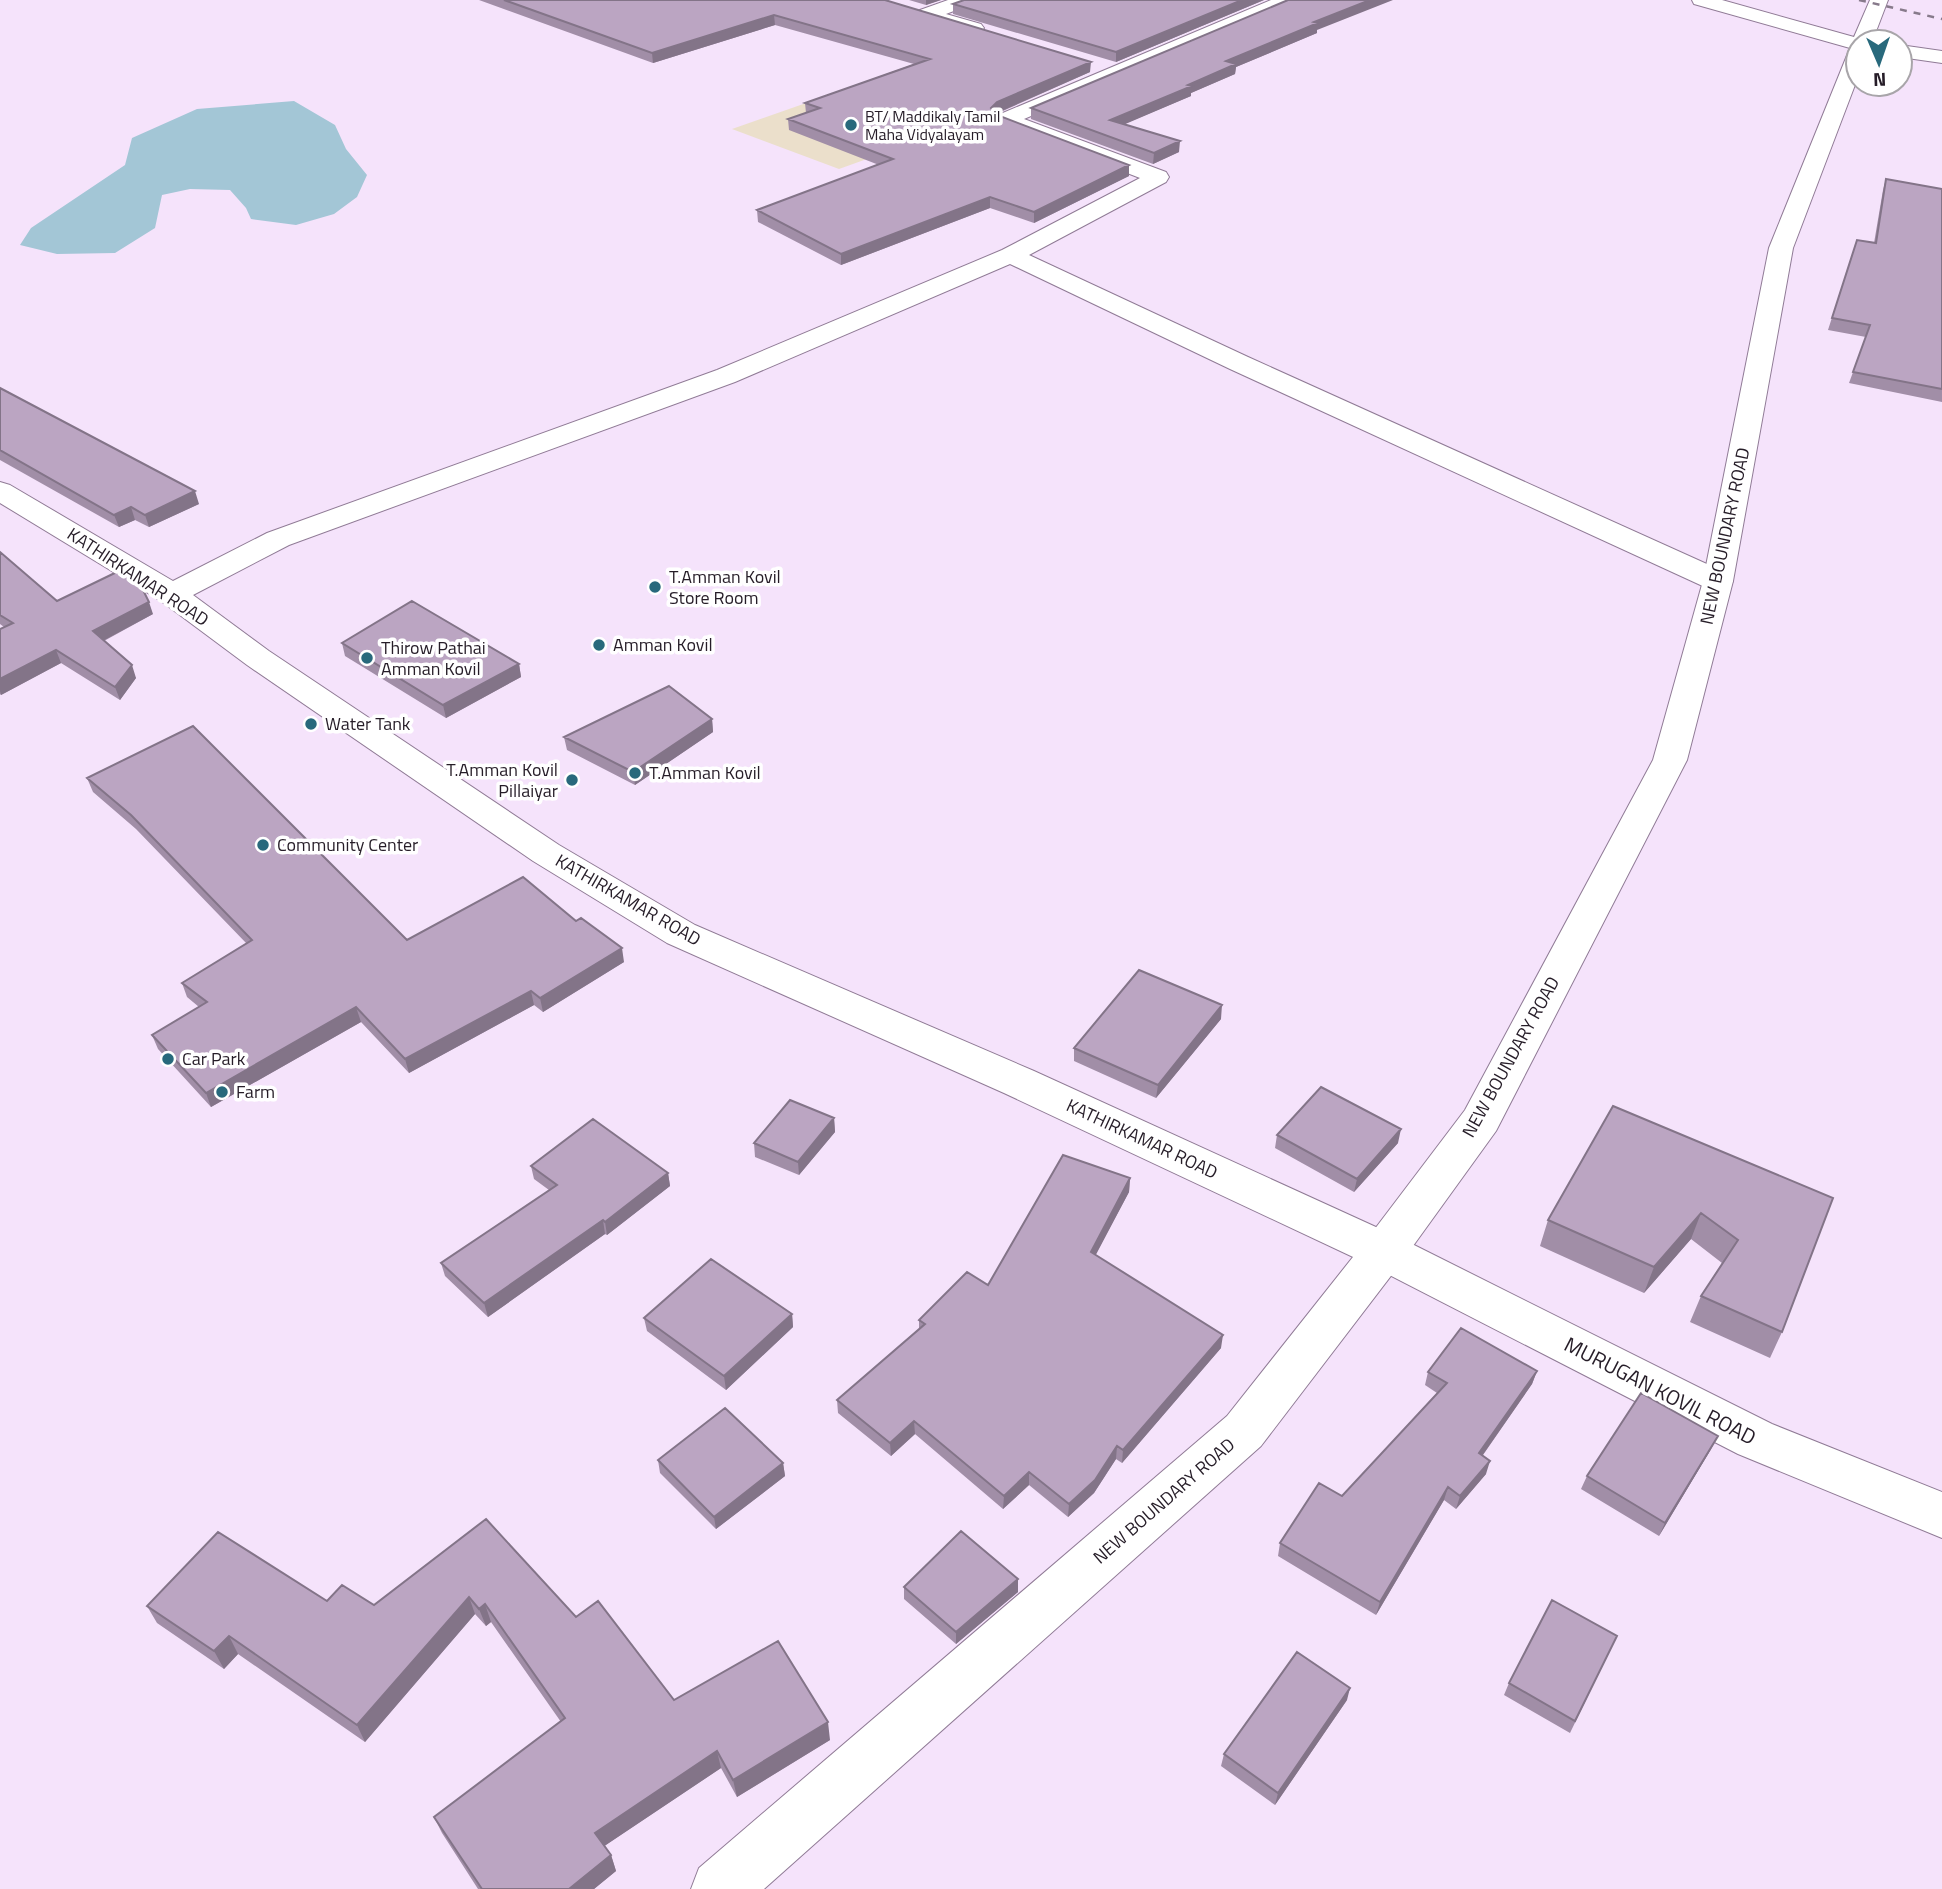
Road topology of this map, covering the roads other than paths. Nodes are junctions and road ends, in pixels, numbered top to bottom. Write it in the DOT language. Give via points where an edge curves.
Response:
graph roads {
  1 [pos="965,0"];
  2 [pos="1287,0"];
  3 [pos="1701,0"];
  4 [pos="1879,0"];
  5 [pos="905,7"];
  6 [pos="928,14"];
  7 [pos="1867,28"];
  8 [pos="994,34"];
  9 [pos="1844,39"];
  10 [pos="1914,53"];
  11 [pos="1942,57"];
  12 [pos="1088,63"];
  13 [pos="1114,71"];
  14 [pos="1844,87"];
  15 [pos="1010,255"];
  16 [pos="0,491"];
  17 [pos="1718,581"];
  18 [pos="173,594"];
  19 [pos="1384,1251"];
  20 [pos="1942,1515"];
  21 [pos="720,1889"];
  1 -- 6 [label="street"];
  2 -- 13 [label="street"];
  3 -- 9 [label="street"];
  4 -- 7 [label="street"];
  5 -- 6 [label="street"];
  6 -- 8 [label="street"];
  10 -- 11 [label="street"];
  12 -- 13 [label="street"];
  13 -- 15 [label="street" via="1005,119 1158,177"];
  14 -- 17 [label="street, NEW BOUNDARY ROAD" via="1781,248"];
  15 -- 17 [label="street"];
  15 -- 18 [label="street" via="726,376 278,539"];
  16 -- 18 [label="street, KATHIRKAMAR ROAD"];
  17 -- 19 [label="street, NEW BOUNDARY ROAD" via="1670,760 1481,1120"];
  18 -- 19 [label="street, KATHIRKAMAR ROAD" via="258,658 546,853 681,934 1019,1082"];
  19 -- 20 [label="street, MURUGAN KOVIL ROAD" via="1755,1439"];
  19 -- 21 [label="street, NEW BOUNDARY ROAD" via="1244,1431"];
}
